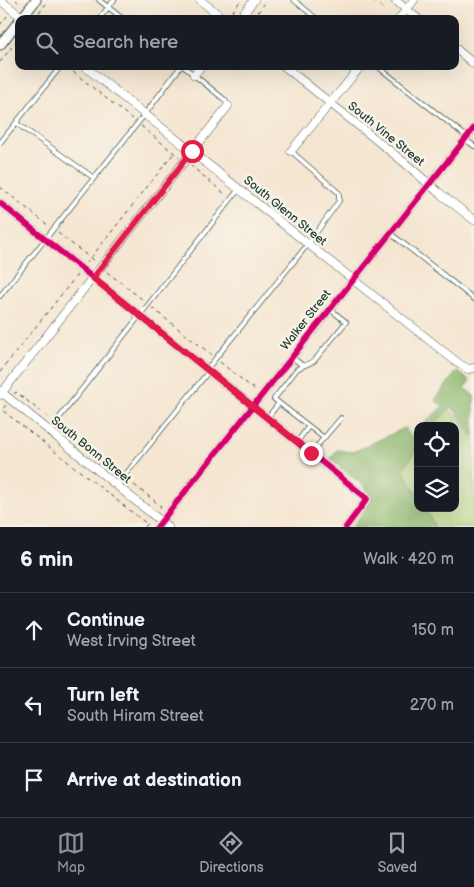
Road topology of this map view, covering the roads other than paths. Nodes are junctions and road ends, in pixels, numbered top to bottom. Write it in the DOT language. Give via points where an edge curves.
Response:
graph roads {
  1 [pos="0,0"];
  2 [pos="36,0"];
  3 [pos="99,0"];
  4 [pos="114,0"];
  5 [pos="200,0"];
  6 [pos="254,0"];
  7 [pos="294,0"];
  8 [pos="395,0"];
  9 [pos="414,0"];
  10 [pos="108,7"];
  11 [pos="406,9"];
  12 [pos="17,15"];
  13 [pos="24,15"];
  14 [pos="102,15"];
  15 [pos="118,15"];
  16 [pos="219,15"];
  17 [pos="242,15"];
  18 [pos="312,15"];
  19 [pos="402,15"];
  20 [pos="413,15"];
  21 [pos="15,26"];
  22 [pos="0,44"];
  23 [pos="459,51"];
  24 [pos="474,64"];
  25 [pos="58,70"];
  26 [pos="89,70"];
  27 [pos="179,70"];
  28 [pos="187,70"];
  29 [pos="198,70"];
  30 [pos="289,70"];
  31 [pos="358,70"];
  32 [pos="382,70"];
  33 [pos="194,75"];
  34 [pos="331,104"];
  35 [pos="228,106"];
  36 [pos="145,114"];
  37 [pos="16,123"];
  38 [pos="474,128"];
  39 [pos="466,138"];
  40 [pos="0,143"];
  41 [pos="474,146"];
  42 [pos="192,151"];
  43 [pos="291,151"];
  44 [pos="94,178"];
  45 [pos="429,184"];
  46 [pos="239,189"];
  47 [pos="0,204"];
  48 [pos="474,220"];
  49 [pos="390,233"];
  50 [pos="45,240"];
  51 [pos="308,244"];
  52 [pos="93,278"];
  53 [pos="353,280"];
  54 [pos="0,296"];
  55 [pos="474,300"];
  56 [pos="330,309"];
  57 [pos="140,316"];
  58 [pos="292,357"];
  59 [pos="303,366"];
  60 [pos="474,368"];
  61 [pos="208,370"];
  62 [pos="1,393"];
  63 [pos="280,403"];
  64 [pos="253,406"];
  65 [pos="267,418"];
  66 [pos="341,418"];
  67 [pos="309,426"];
  68 [pos="49,431"];
  69 [pos="324,438"];
  70 [pos="297,442"];
  71 [pos="311,453"];
  72 [pos="117,485"];
  73 [pos="159,524"];
  74 [pos="168,527"];
  75 [pos="346,527"];
  1 -- 12 [label="street"];
  2 -- 13 [label="street"];
  3 -- 10 [label="lane"];
  4 -- 10 [label="lane"];
  5 -- 16 [label="street"];
  6 -- 17 [label="street"];
  7 -- 18 [label="lane"];
  8 -- 11 [label="street"];
  9 -- 11 [label="street"];
  10 -- 14 [label="lane"];
  10 -- 15 [label="lane"];
  11 -- 19 [label="street"];
  11 -- 20 [label="street"];
  21 -- 22 [label="street"];
  23 -- 24 [label="street"];
  25 -- 37 [label="lane"];
  26 -- 36 [label="street, South Glenn Street"];
  27 -- 36 [label="lane"];
  28 -- 33 [label="lane"];
  29 -- 33 [label="street"];
  30 -- 34 [label="street, South Vine Street"];
  31 -- 34 [label="street"];
  32 -- 39 [label="lane"];
  33 -- 35 [label="lane"];
  34 -- 43 [label="street"];
  34 -- 45 [label="street, South Vine Street"];
  35 -- 42 [label="street"];
  36 -- 42 [label="street, South Glenn Street"];
  36 -- 44 [label="lane"];
  37 -- 40 [label="lane"];
  37 -- 44 [label="lane"];
  38 -- 39 [label="street, Walker Street"];
  39 -- 41 [label="lane"];
  39 -- 45 [label="street, Walker Street"];
  42 -- 46 [label="street, South Glenn Street"];
  42 -- 52 [label="street"];
  43 -- 51 [label="lane" via="340,196"];
  44 -- 50 [label="lane"];
  45 -- 48 [label="street, South Vine Street"];
  45 -- 49 [label="street, Walker Street"];
  46 -- 51 [label="street, South Glenn Street"];
  46 -- 57 [label="lane"];
  47 -- 50 [label="street"];
  49 -- 53 [label="street, Walker Street"];
  49 -- 55 [label="lane"];
  50 -- 52 [label="street"];
  50 -- 54 [label="lane"];
  51 -- 53 [label="street, South Glenn Street"];
  51 -- 61 [label="lane"];
  52 -- 57 [label="street"];
  52 -- 62 [label="street"];
  53 -- 56 [label="street, Walker Street"];
  53 -- 60 [label="street, South Glenn Street" via="458,364"];
  56 -- 58 [label="street, Walker Street"];
  56 -- 59 [label="lane" via="346,322 314,361"];
  57 -- 61 [label="street"];
  57 -- 68 [label="lane"];
  58 -- 59 [label="lane"];
  58 -- 64 [label="street, Walker Street"];
  59 -- 63 [label="lane" via="297,369 274,399"];
  61 -- 64 [label="street"];
  61 -- 72 [label="lane"];
  62 -- 68 [label="street, South Bonn Street"];
  63 -- 65 [label="lane"];
  63 -- 67 [label="lane"];
  64 -- 65 [label="street"];
  64 -- 73 [label="street, Walker Street"];
  65 -- 70 [label="street"];
  66 -- 69 [label="lane"];
  67 -- 69 [label="lane"];
  67 -- 70 [label="lane"];
  68 -- 72 [label="street, South Bonn Street"];
  69 -- 71 [label="lane"];
  70 -- 71 [label="street"];
  71 -- 75 [label="street" via="367,500"];
  72 -- 73 [label="street, South Bonn Street"];
  73 -- 74 [label="street, South Bonn Street"];
}
